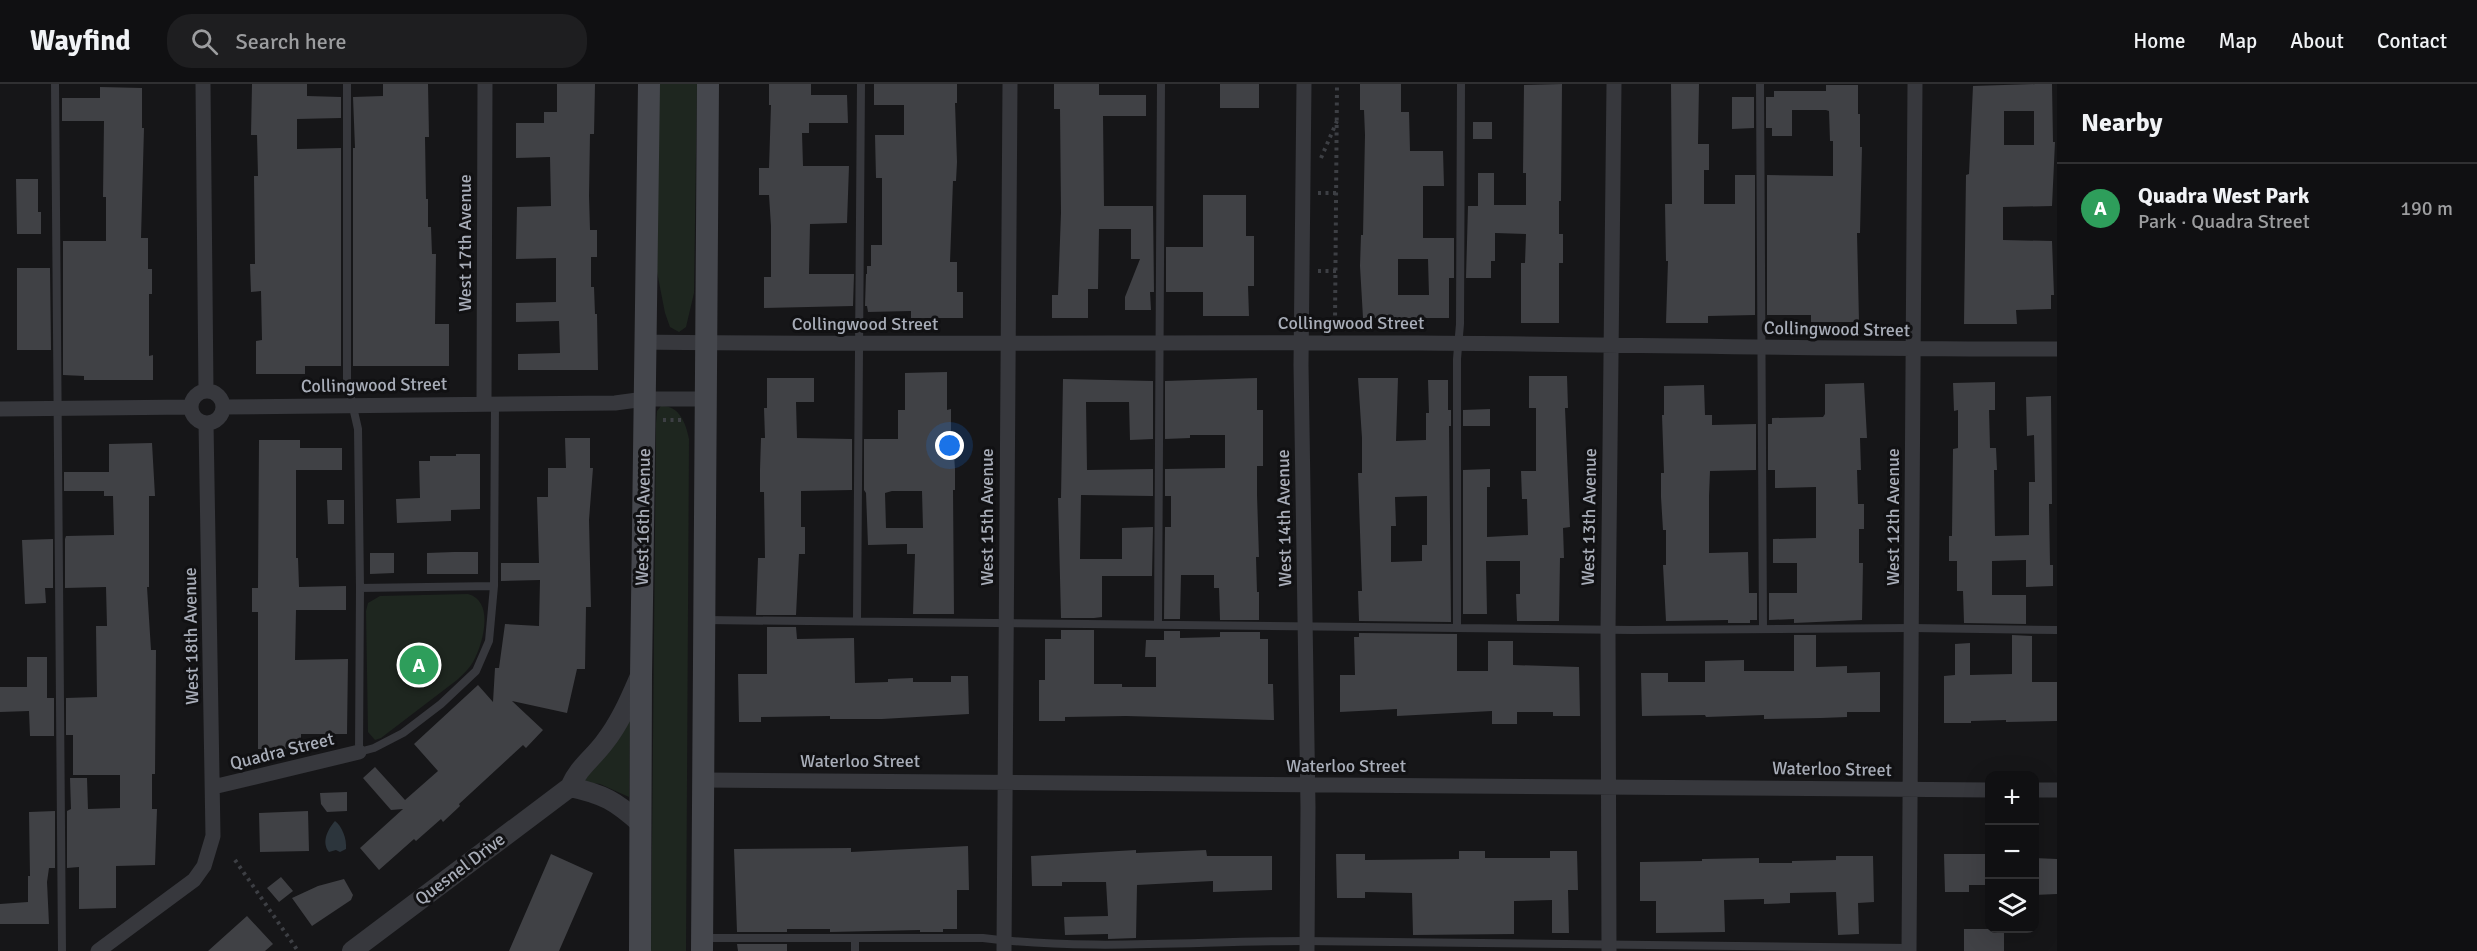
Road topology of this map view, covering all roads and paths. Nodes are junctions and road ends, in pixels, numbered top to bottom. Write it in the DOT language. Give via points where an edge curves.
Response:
graph roads {
  1 [pos="55,84"];
  2 [pos="203,84"];
  3 [pos="347,84"];
  4 [pos="485,84"];
  5 [pos="649,84"];
  6 [pos="708,84"];
  7 [pos="861,84"];
  8 [pos="1010,84"];
  9 [pos="1161,84"];
  10 [pos="1304,84"];
  11 [pos="1337,84"];
  12 [pos="1461,84"];
  13 [pos="1614,84"];
  14 [pos="1760,84"];
  15 [pos="1915,84"];
  16 [pos="1337,120"];
  17 [pos="1317,164"];
  18 [pos="1336,193"];
  19 [pos="1317,194"];
  20 [pos="1317,271"];
  21 [pos="1336,271"];
  22 [pos="1335,323"];
  23 [pos="645,342"];
  24 [pos="1159,342"];
  25 [pos="1301,342"];
  26 [pos="705,343"];
  27 [pos="859,343"];
  28 [pos="1459,343"];
  29 [pos="1008,344"];
  30 [pos="1611,346"];
  31 [pos="1761,347"];
  32 [pos="2057,349"];
  33 [pos="1913,350"];
  34 [pos="206,391"];
  35 [pos="645,399"];
  36 [pos="705,399"];
  37 [pos="489,403"];
  38 [pos="352,405"];
  39 [pos="191,407"];
  40 [pos="223,407"];
  41 [pos="0,409"];
  42 [pos="57,409"];
  43 [pos="683,420"];
  44 [pos="656,421"];
  45 [pos="206,423"];
  46 [pos="494,586"];
  47 [pos="360,588"];
  48 [pos="704,620"];
  49 [pos="856,620"];
  50 [pos="1006,622"];
  51 [pos="1158,624"];
  52 [pos="1305,625"];
  53 [pos="1457,627"];
  54 [pos="1912,628"];
  55 [pos="1763,629"];
  56 [pos="1608,630"];
  57 [pos="2057,630"];
  58 [pos="641,676"];
  59 [pos="359,752"];
  60 [pos="703,780"];
  61 [pos="1005,782"];
  62 [pos="1307,785"];
  63 [pos="1608,785"];
  64 [pos="213,787"];
  65 [pos="570,788"];
  66 [pos="1911,790"];
  67 [pos="1985,790"];
  68 [pos="2039,790"];
  69 [pos="2057,790"];
  70 [pos="641,824"];
  71 [pos="235,860"];
  72 [pos="855,939"];
  73 [pos="702,944"];
  74 [pos="1004,946"];
  75 [pos="1307,946"];
  76 [pos="1452,947"];
  77 [pos="1155,948"];
  78 [pos="1609,948"];
  79 [pos="1761,949"];
  80 [pos="1909,949"];
  81 [pos="62,951"];
  82 [pos="98,951"];
  83 [pos="298,951"];
  84 [pos="352,951"];
  85 [pos="640,951"];
  86 [pos="855,951"];
  1 -- 42 [label="lane"];
  2 -- 34 [label="street"];
  3 -- 38 [label="lane" via="347,381"];
  4 -- 37 [label="street, West 17th Avenue"];
  5 -- 23 [label="main road, West 16th Avenue"];
  6 -- 26 [label="main road"];
  7 -- 27 [label="lane"];
  8 -- 29 [label="street, West 15th Avenue"];
  9 -- 24 [label="lane"];
  10 -- 25 [label="street, West 14th Avenue"];
  11 -- 16 [label="path"];
  12 -- 28 [label="lane"];
  13 -- 30 [label="street, West 13th Avenue"];
  14 -- 31 [label="lane"];
  15 -- 33 [label="street, West 12th Avenue"];
  16 -- 17 [label="path"];
  16 -- 18 [label="path"];
  18 -- 19 [label="path"];
  18 -- 21 [label="path"];
  20 -- 21 [label="path"];
  21 -- 22 [label="path"];
  23 -- 26 [label="street, Collingwood Street"];
  23 -- 35 [label="main road, West 16th Avenue"];
  24 -- 25 [label="street, Collingwood Street"];
  24 -- 29 [label="street, Collingwood Street"];
  24 -- 51 [label="lane"];
  25 -- 28 [label="street, Collingwood Street"];
  25 -- 52 [label="street, West 14th Avenue"];
  26 -- 27 [label="street, Collingwood Street"];
  26 -- 36 [label="main road"];
  27 -- 29 [label="street, Collingwood Street"];
  27 -- 49 [label="lane"];
  28 -- 30 [label="street, Collingwood Street"];
  28 -- 53 [label="lane"];
  29 -- 50 [label="street, West 15th Avenue"];
  30 -- 31 [label="street, Collingwood Street"];
  30 -- 56 [label="street, West 13th Avenue"];
  31 -- 33 [label="street, Collingwood Street"];
  31 -- 55 [label="lane"];
  32 -- 33 [label="street, Collingwood Street"];
  33 -- 54 [label="street, West 12th Avenue"];
  34 -- 39 [label="street" via="197,395"];
  34 -- 40 [label="street" via="216,393"];
  35 -- 36 [label="street, Collingwood Street"];
  35 -- 37 [label="street, Collingwood Street" via="620,403"];
  35 -- 58 [label="main road, West 16th Avenue"];
  36 -- 48 [label="main road"];
  37 -- 38 [label="street, Collingwood Street"];
  37 -- 46 [label="lane"];
  38 -- 40 [label="street, Collingwood Street"];
  38 -- 47 [label="lane" via="358,429"];
  39 -- 42 [label="street"];
  39 -- 45 [label="street" via="194,416"];
  40 -- 45 [label="street" via="220,417"];
  41 -- 42 [label="street"];
  42 -- 81 [label="lane"];
  43 -- 44 [label="path"];
  45 -- 64 [label="street, West 18th Avenue"];
  46 -- 47 [label="lane"];
  46 -- 59 [label="lane" via="489,641 476,671 403,733"];
  47 -- 59 [label="lane"];
  48 -- 49 [label="lane"];
  48 -- 60 [label="main road"];
  49 -- 50 [label="lane"];
  50 -- 51 [label="lane"];
  50 -- 61 [label="street, West 15th Avenue"];
  51 -- 52 [label="lane"];
  52 -- 53 [label="lane"];
  52 -- 62 [label="street, West 14th Avenue"];
  53 -- 56 [label="lane"];
  54 -- 55 [label="lane"];
  54 -- 57 [label="lane"];
  54 -- 66 [label="street, West 12th Avenue"];
  55 -- 56 [label="lane"];
  56 -- 63 [label="street, West 13th Avenue"];
  58 -- 65 [label="street, Quesnel Drive" via="610,734 577,772"];
  58 -- 70 [label="main road, West 16th Avenue"];
  59 -- 64 [label="street, Quadra Street"];
  60 -- 61 [label="street, Waterloo Street"];
  60 -- 73 [label="main road"];
  61 -- 62 [label="street, Waterloo Street"];
  61 -- 74 [label="street, West 15th Avenue"];
  62 -- 63 [label="street, Waterloo Street"];
  62 -- 75 [label="street, West 14th Avenue"];
  63 -- 66 [label="street, Waterloo Street"];
  63 -- 78 [label="street, West 13th Avenue"];
  64 -- 82 [label="street, West 18th Avenue" via="210,848 204,866 194,880"];
  65 -- 70 [label="street" via="619,804"];
  65 -- 84 [label="street, Quesnel Drive"];
  66 -- 67 [label="street, Waterloo Street"];
  66 -- 80 [label="street, West 12th Avenue"];
  68 -- 69 [label="street"];
  70 -- 85 [label="main road, West 16th Avenue"];
  71 -- 83 [label="path"];
  72 -- 73 [label="lane"];
  72 -- 74 [label="lane" via="982,938"];
  72 -- 86 [label="lane"];
  74 -- 77 [label="lane"];
  75 -- 76 [label="lane"];
  75 -- 77 [label="lane"];
  76 -- 78 [label="lane"];
  78 -- 79 [label="lane"];
  79 -- 80 [label="lane"];
}
